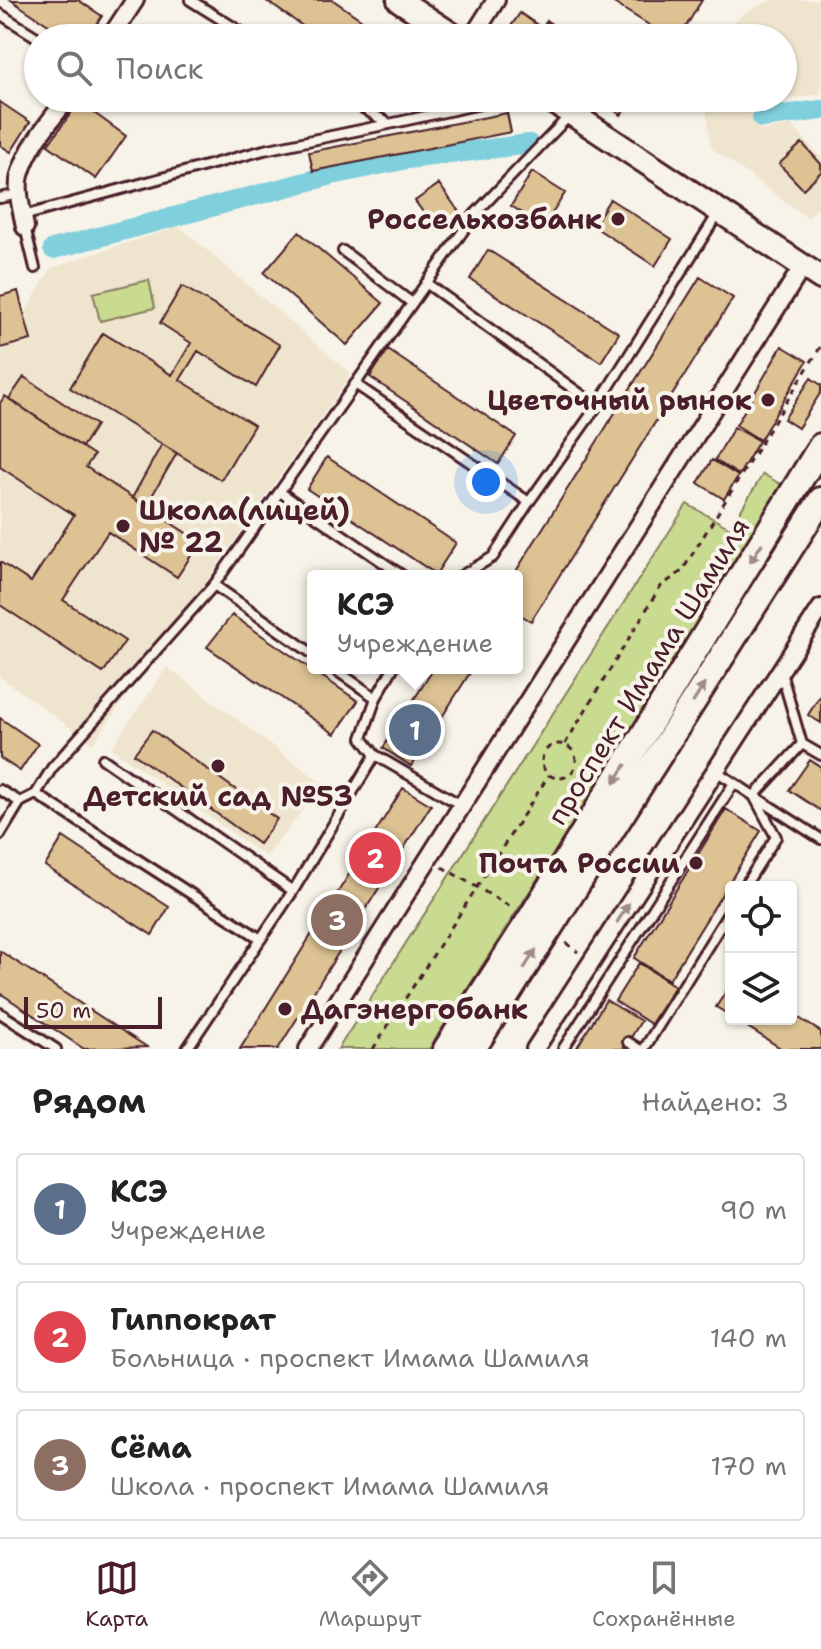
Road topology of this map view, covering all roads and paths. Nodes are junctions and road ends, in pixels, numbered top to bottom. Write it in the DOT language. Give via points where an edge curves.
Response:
graph roads {
  1 [pos="135,0"];
  2 [pos="190,0"];
  3 [pos="399,0"];
  4 [pos="496,0"];
  5 [pos="0,14"];
  6 [pos="119,24"];
  7 [pos="229,24"];
  8 [pos="436,24"];
  9 [pos="481,24"];
  10 [pos="24,29"];
  11 [pos="58,112"];
  12 [pos="370,112"];
  13 [pos="444,112"];
  14 [pos="569,112"];
  15 [pos="572,114"];
  16 [pos="389,124"];
  17 [pos="19,194"];
  18 [pos="0,198"];
  19 [pos="720,211"];
  20 [pos="24,222"];
  21 [pos="343,251"];
  22 [pos="35,268"];
  23 [pos="812,272"];
  24 [pos="426,283"];
  25 [pos="412,303"];
  26 [pos="821,346"];
  27 [pos="355,384"];
  28 [pos="597,406"];
  29 [pos="821,446"];
  30 [pos="797,486"];
  31 [pos="280,492"];
  32 [pos="821,501"];
  33 [pos="529,502"];
  34 [pos="821,508"];
  35 [pos="394,570"];
  36 [pos="471,570"];
  37 [pos="214,585"];
  38 [pos="821,608"];
  39 [pos="307,650"];
  40 [pos="781,671"];
  41 [pos="342,674"];
  42 [pos="390,674"];
  43 [pos="376,698"];
  44 [pos="565,744"];
  45 [pos="802,744"];
  46 [pos="375,755"];
  47 [pos="821,755"];
  48 [pos="103,759"];
  49 [pos="716,771"];
  50 [pos="549,775"];
  51 [pos="734,783"];
  52 [pos="0,790"];
  53 [pos="36,794"];
  54 [pos="754,796"];
  55 [pos="20,802"];
  56 [pos="462,806"];
  57 [pos="0,835"];
  58 [pos="821,839"];
  59 [pos="428,859"];
  60 [pos="748,881"];
  61 [pos="475,886"];
  62 [pos="293,891"];
  63 [pos="518,911"];
  64 [pos="725,918"];
  65 [pos="261,939"];
  66 [pos="0,1013"];
  67 [pos="584,1015"];
  68 [pos="593,1021"];
  69 [pos="628,1042"];
  70 [pos="56,1049"];
  71 [pos="187,1049"];
  72 [pos="308,1049"];
  73 [pos="373,1049"];
  74 [pos="446,1049"];
  75 [pos="473,1049"];
  76 [pos="535,1049"];
  77 [pos="563,1049"];
  78 [pos="641,1049"];
  1 -- 6 [label="street"];
  2 -- 7 [label="lane"];
  3 -- 8 [label="street"];
  4 -- 9 [label="street"];
  5 -- 10 [label="lane"];
  11 -- 17 [label="street" via="36,141 20,176"];
  12 -- 16 [label="lane"];
  13 -- 16 [label="lane"];
  14 -- 15 [label="street"];
  15 -- 19 [label="street"];
  15 -- 24 [label="lane" via="475,214"];
  16 -- 20 [label="lane" via="264,150"];
  17 -- 18 [label="lane"];
  17 -- 20 [label="street"];
  19 -- 23 [label="street"];
  19 -- 28 [label="lane"];
  20 -- 22 [label="lane"];
  21 -- 25 [label="lane"];
  23 -- 56 [label="street"];
  24 -- 25 [label="lane"];
  24 -- 28 [label="lane"];
  25 -- 27 [label="lane"];
  26 -- 44 [label="path" via="682,571 660,587"];
  27 -- 31 [label="lane"];
  27 -- 33 [label="lane"];
  28 -- 33 [label="lane"];
  29 -- 30 [label="main road, проспект Имама Шамиля"];
  30 -- 32 [label="lane"];
  30 -- 74 [label="main road, проспект Имама Шамиля, one-way"];
  31 -- 35 [label="lane"];
  31 -- 37 [label="lane"];
  32 -- 34 [label="lane"];
  75 -- 32 [label="main road, проспект Имама Шамиля, one-way"];
  33 -- 36 [label="lane" via="493,557"];
  37 -- 39 [label="lane"];
  37 -- 53 [label="lane" via="52,768"];
  38 -- 40 [label="street"];
  40 -- 45 [label="lane"];
  40 -- 49 [label="street"];
  41 -- 43 [label="lane"];
  42 -- 43 [label="lane"];
  43 -- 46 [label="lane" via="362,738"];
  44 -- 50 [label="path" via="545,751 542,764"];
  44 -- 50 [label="path" via="576,759 572,771 561,778"];
  45 -- 47 [label="lane"];
  45 -- 54 [label="lane"];
  46 -- 56 [label="lane"];
  46 -- 62 [label="lane"];
  48 -- 62 [label="lane"];
  49 -- 51 [label="lane"];
  76 -- 49 [label="street, one-way"];
  50 -- 61 [label="path"];
  51 -- 54 [label="lane"];
  51 -- 67 [label="lane"];
  52 -- 55 [label="lane"];
  53 -- 55 [label="lane"];
  53 -- 65 [label="lane"];
  54 -- 58 [label="lane"];
  54 -- 60 [label="lane" via="776,837"];
  55 -- 57 [label="lane"];
  56 -- 59 [label="street"];
  59 -- 61 [label="path"];
  59 -- 72 [label="street"];
  61 -- 63 [label="path"];
  61 -- 73 [label="path"];
  62 -- 65 [label="lane"];
  64 -- 78 [label="lane"];
  65 -- 71 [label="lane"];
  66 -- 70 [label="lane"];
  67 -- 68 [label="lane"];
  67 -- 77 [label="lane"];
  69 -- 78 [label="lane"];
}
